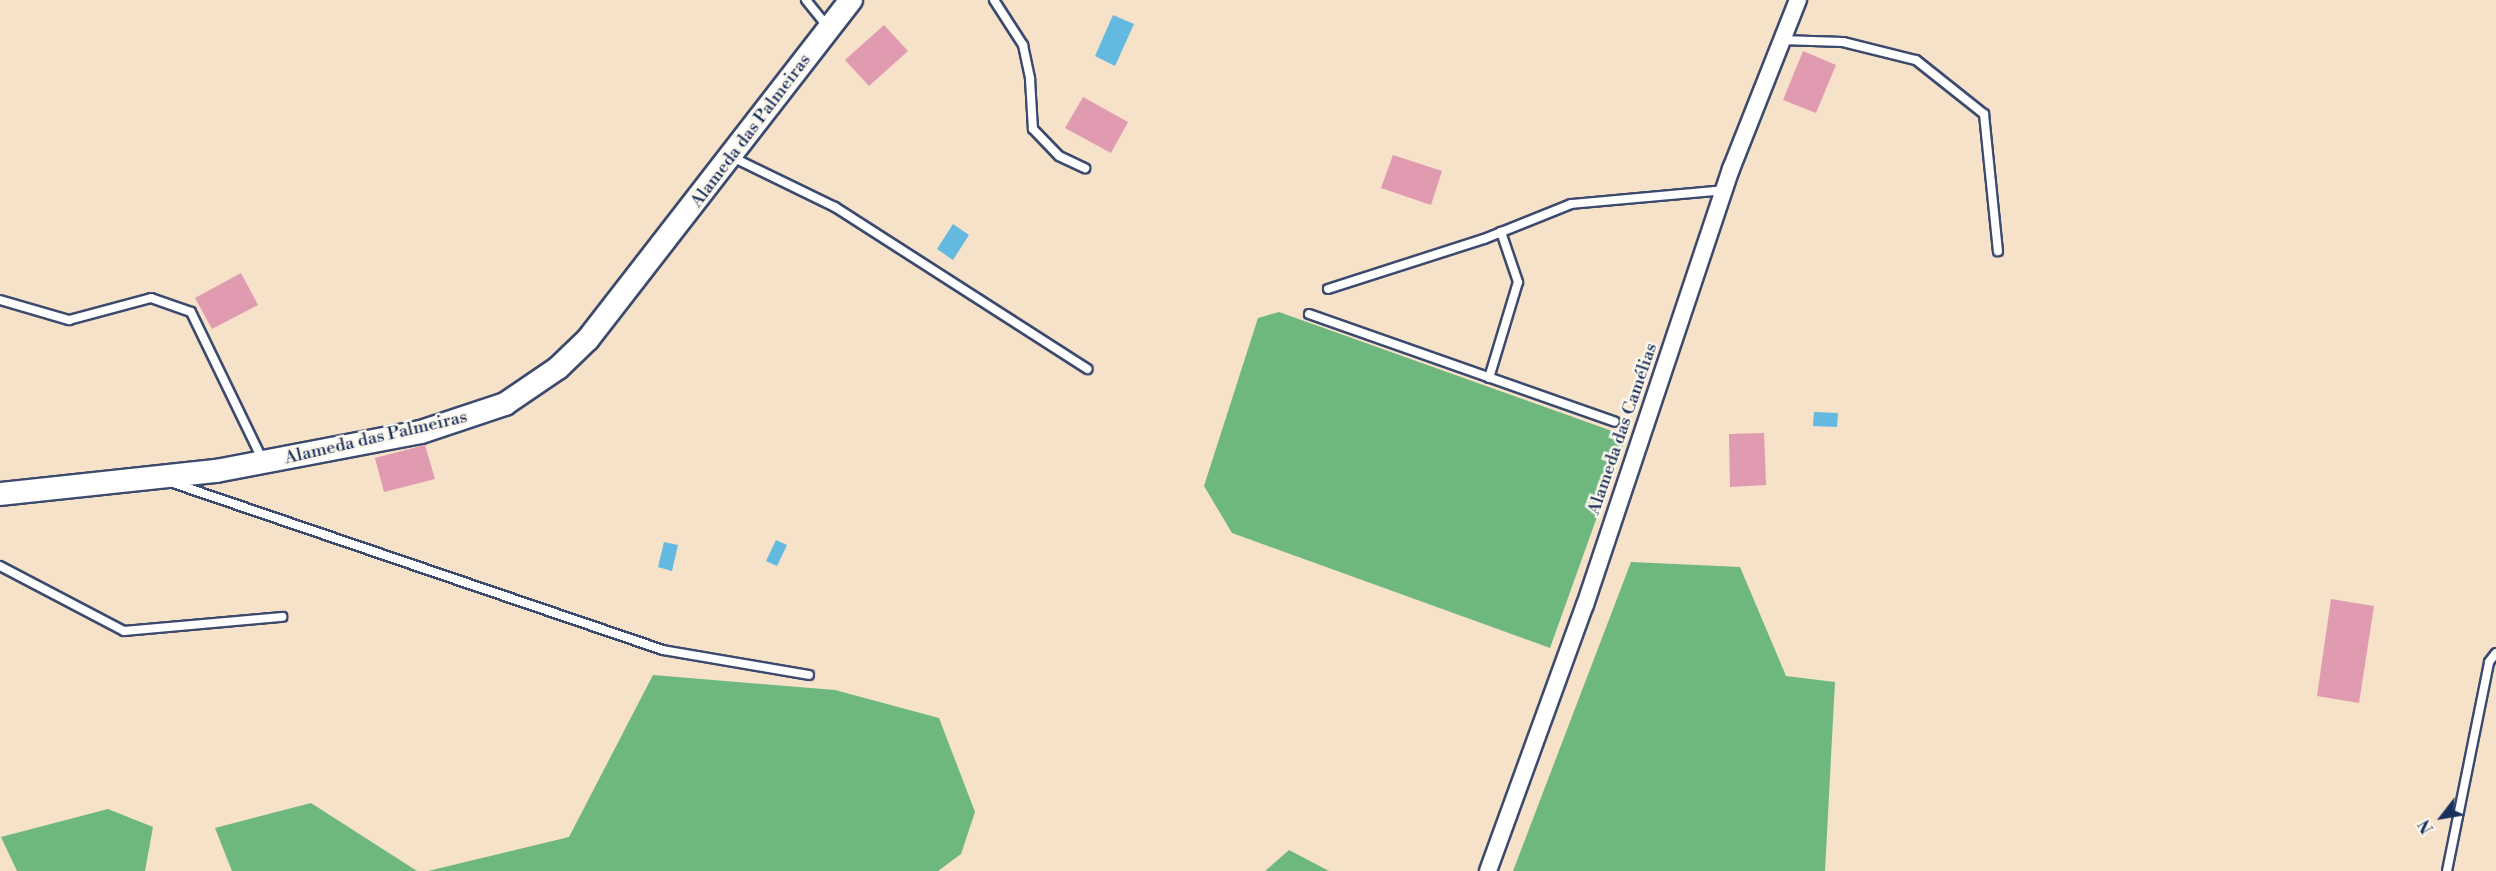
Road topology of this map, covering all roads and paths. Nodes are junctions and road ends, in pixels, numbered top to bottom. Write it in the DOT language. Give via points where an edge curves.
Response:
graph roads {
  1 [pos="806,0"];
  2 [pos="851,0"];
  3 [pos="994,0"];
  4 [pos="1798,0"];
  5 [pos="829,28"];
  6 [pos="1781,40"];
  7 [pos="731,157"];
  8 [pos="1085,168"];
  9 [pos="1724,190"];
  10 [pos="1501,232"];
  11 [pos="1998,250"];
  12 [pos="1328,289"];
  13 [pos="0,300"];
  14 [pos="1309,314"];
  15 [pos="1086,369"];
  16 [pos="1489,378"];
  17 [pos="1615,422"];
  18 [pos="264,462"];
  19 [pos="158,478"];
  20 [pos="0,494"];
  21 [pos="0,566"];
  22 [pos="282,617"];
  23 [pos="2496,653"];
  24 [pos="809,675"];
  25 [pos="1488,871"];
  26 [pos="2447,871"];
  1 -- 5 [label="lane"];
  2 -- 5 [label="street, Alameda das Palmeiras"];
  3 -- 8 [label="lane" via="1023,45 1033,129 1059,156"];
  4 -- 6 [label="street, Alameda das Camélias"];
  5 -- 7 [label="street, Alameda das Palmeiras"];
  6 -- 9 [label="street, Alameda das Camélias"];
  6 -- 11 [label="lane" via="1843,42 1916,60 1984,114"];
  7 -- 15 [label="lane" via="835,207"];
  7 -- 18 [label="street, Alameda das Palmeiras" via="588,339 558,368 506,404 421,432"];
  9 -- 10 [label="lane" via="1571,204"];
  9 -- 25 [label="street, Alameda das Camélias" via="1585,605"];
  10 -- 12 [label="lane"];
  10 -- 16 [label="lane" via="1518,282"];
  13 -- 18 [label="lane" via="69,320 151,298 191,312"];
  14 -- 16 [label="lane"];
  16 -- 17 [label="lane"];
  18 -- 19 [label="street, Alameda das Palmeiras"];
  19 -- 20 [label="street, Alameda das Palmeiras"];
  19 -- 24 [label="lane" via="663,650"];
  21 -- 22 [label="lane" via="124,631"];
  23 -- 26 [label="lane" via="2489,662"];
}
